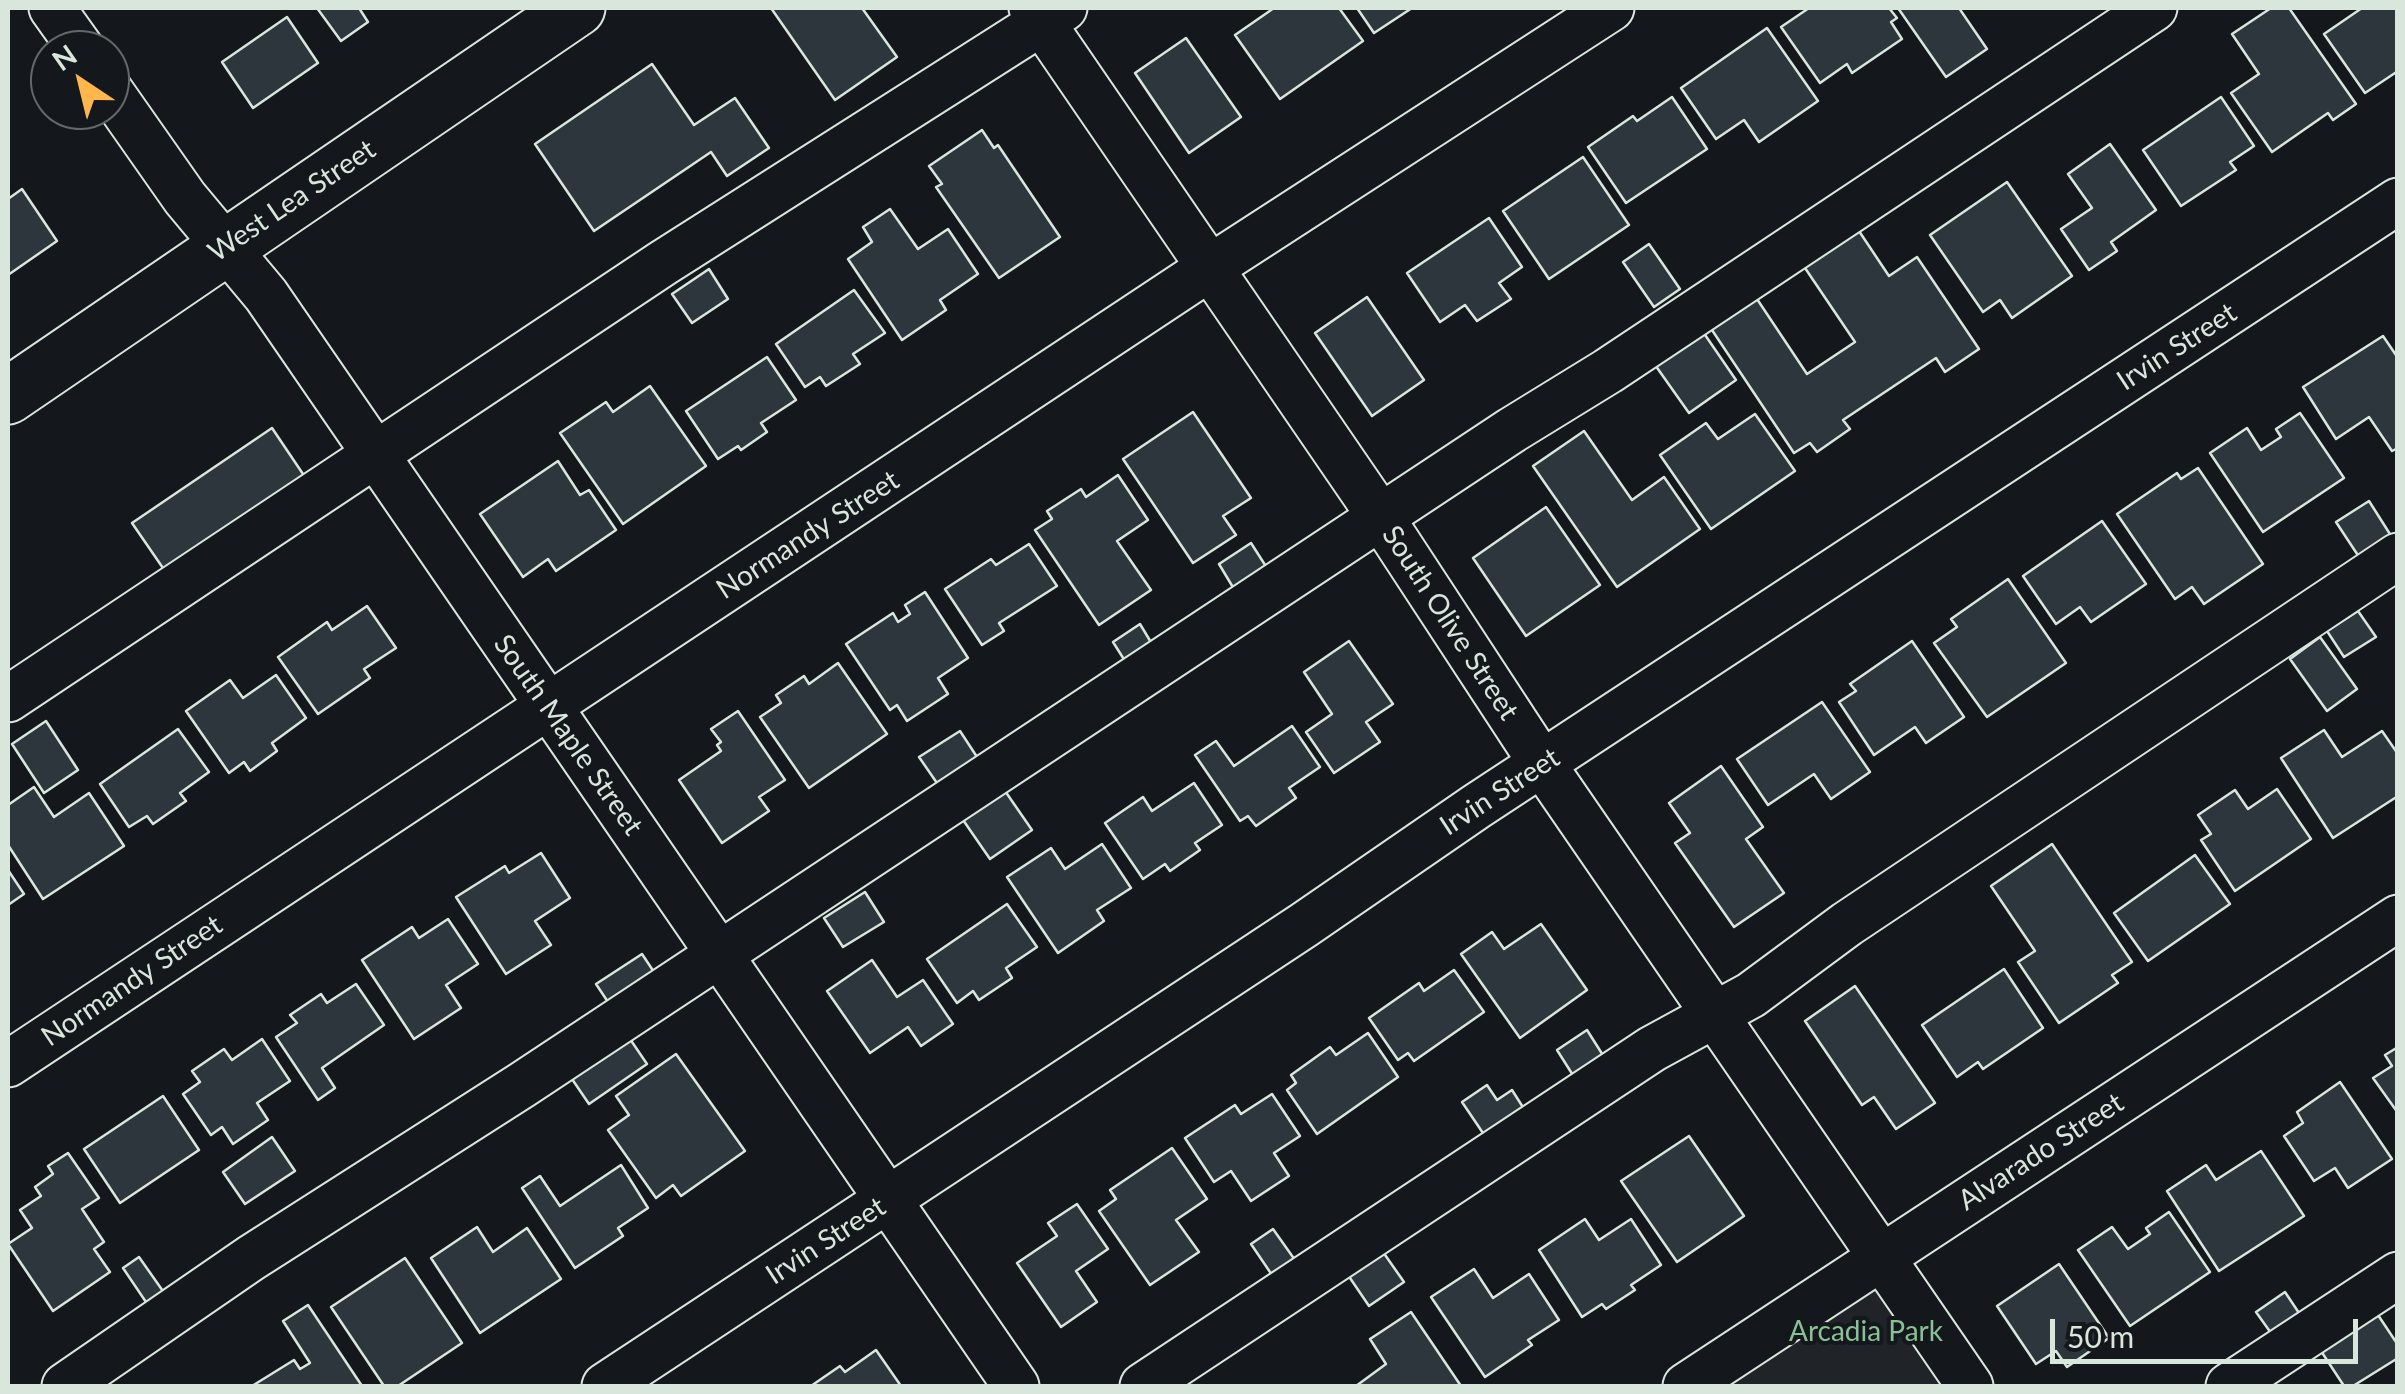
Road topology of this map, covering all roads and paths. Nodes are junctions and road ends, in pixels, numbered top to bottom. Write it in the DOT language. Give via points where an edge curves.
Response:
graph roads {
  1 [pos="52,8"];
  2 [pos="577,8"];
  3 [pos="1611,8"];
  4 [pos="2154,8"];
  5 [pos="1045,12"];
  6 [pos="68,30"];
  7 [pos="130,119"];
  8 [pos="2398,201"];
  9 [pos="225,246"];
  10 [pos="1211,267"];
  11 [pos="8,396"];
  12 [pos="377,456"];
  13 [pos="1382,518"];
  14 [pos="2398,556"];
  15 [pos="8,699"];
  16 [pos="547,705"];
  17 [pos="1543,764"];
  18 [pos="2398,918"];
  19 [pos="719,954"];
  20 [pos="1716,1014"];
  21 [pos="8,1064"];
  22 [pos="887,1201"];
  23 [pos="1881,1257"];
  24 [pos="2398,1275"];
  25 [pos="65,1386"];
  26 [pos="605,1386"];
  27 [pos="1016,1386"];
  28 [pos="1144,1386"];
  29 [pos="1686,1386"];
  30 [pos="1970,1386"];
  31 [pos="2228,1386"];
  1 -- 6 [label="street"];
  2 -- 9 [label="main road, West Lea Street"];
  3 -- 10 [label="street, Normandy Street"];
  4 -- 13 [label="street"];
  5 -- 10 [label="street, South Olive Street"];
  5 -- 12 [label="street"];
  7 -- 9 [label="street, South Maple Street"];
  8 -- 17 [label="street, Irvin Street"];
  9 -- 11 [label="main road, West Lea Street"];
  9 -- 12 [label="street, South Maple Street"];
  10 -- 13 [label="street, South Olive Street"];
  10 -- 16 [label="street, Normandy Street"];
  12 -- 15 [label="street"];
  12 -- 16 [label="street, South Maple Street"];
  13 -- 17 [label="street, South Olive Street"];
  13 -- 19 [label="street"];
  14 -- 20 [label="street"];
  16 -- 19 [label="street, South Maple Street"];
  16 -- 21 [label="street, Normandy Street"];
  17 -- 20 [label="street, South Olive Street"];
  17 -- 22 [label="street, Irvin Street"];
  18 -- 23 [label="street, Alvarado Street"];
  19 -- 22 [label="street, South Maple Street"];
  19 -- 25 [label="street"];
  20 -- 23 [label="street, South Olive Street"];
  20 -- 28 [label="street" via="1652,1049"];
  22 -- 26 [label="street, Irvin Street"];
  22 -- 27 [label="street, South Maple Street"];
  23 -- 29 [label="street, Alvarado Street"];
  23 -- 30 [label="street, South Olive Street"];
  24 -- 31 [label="street"];
}
